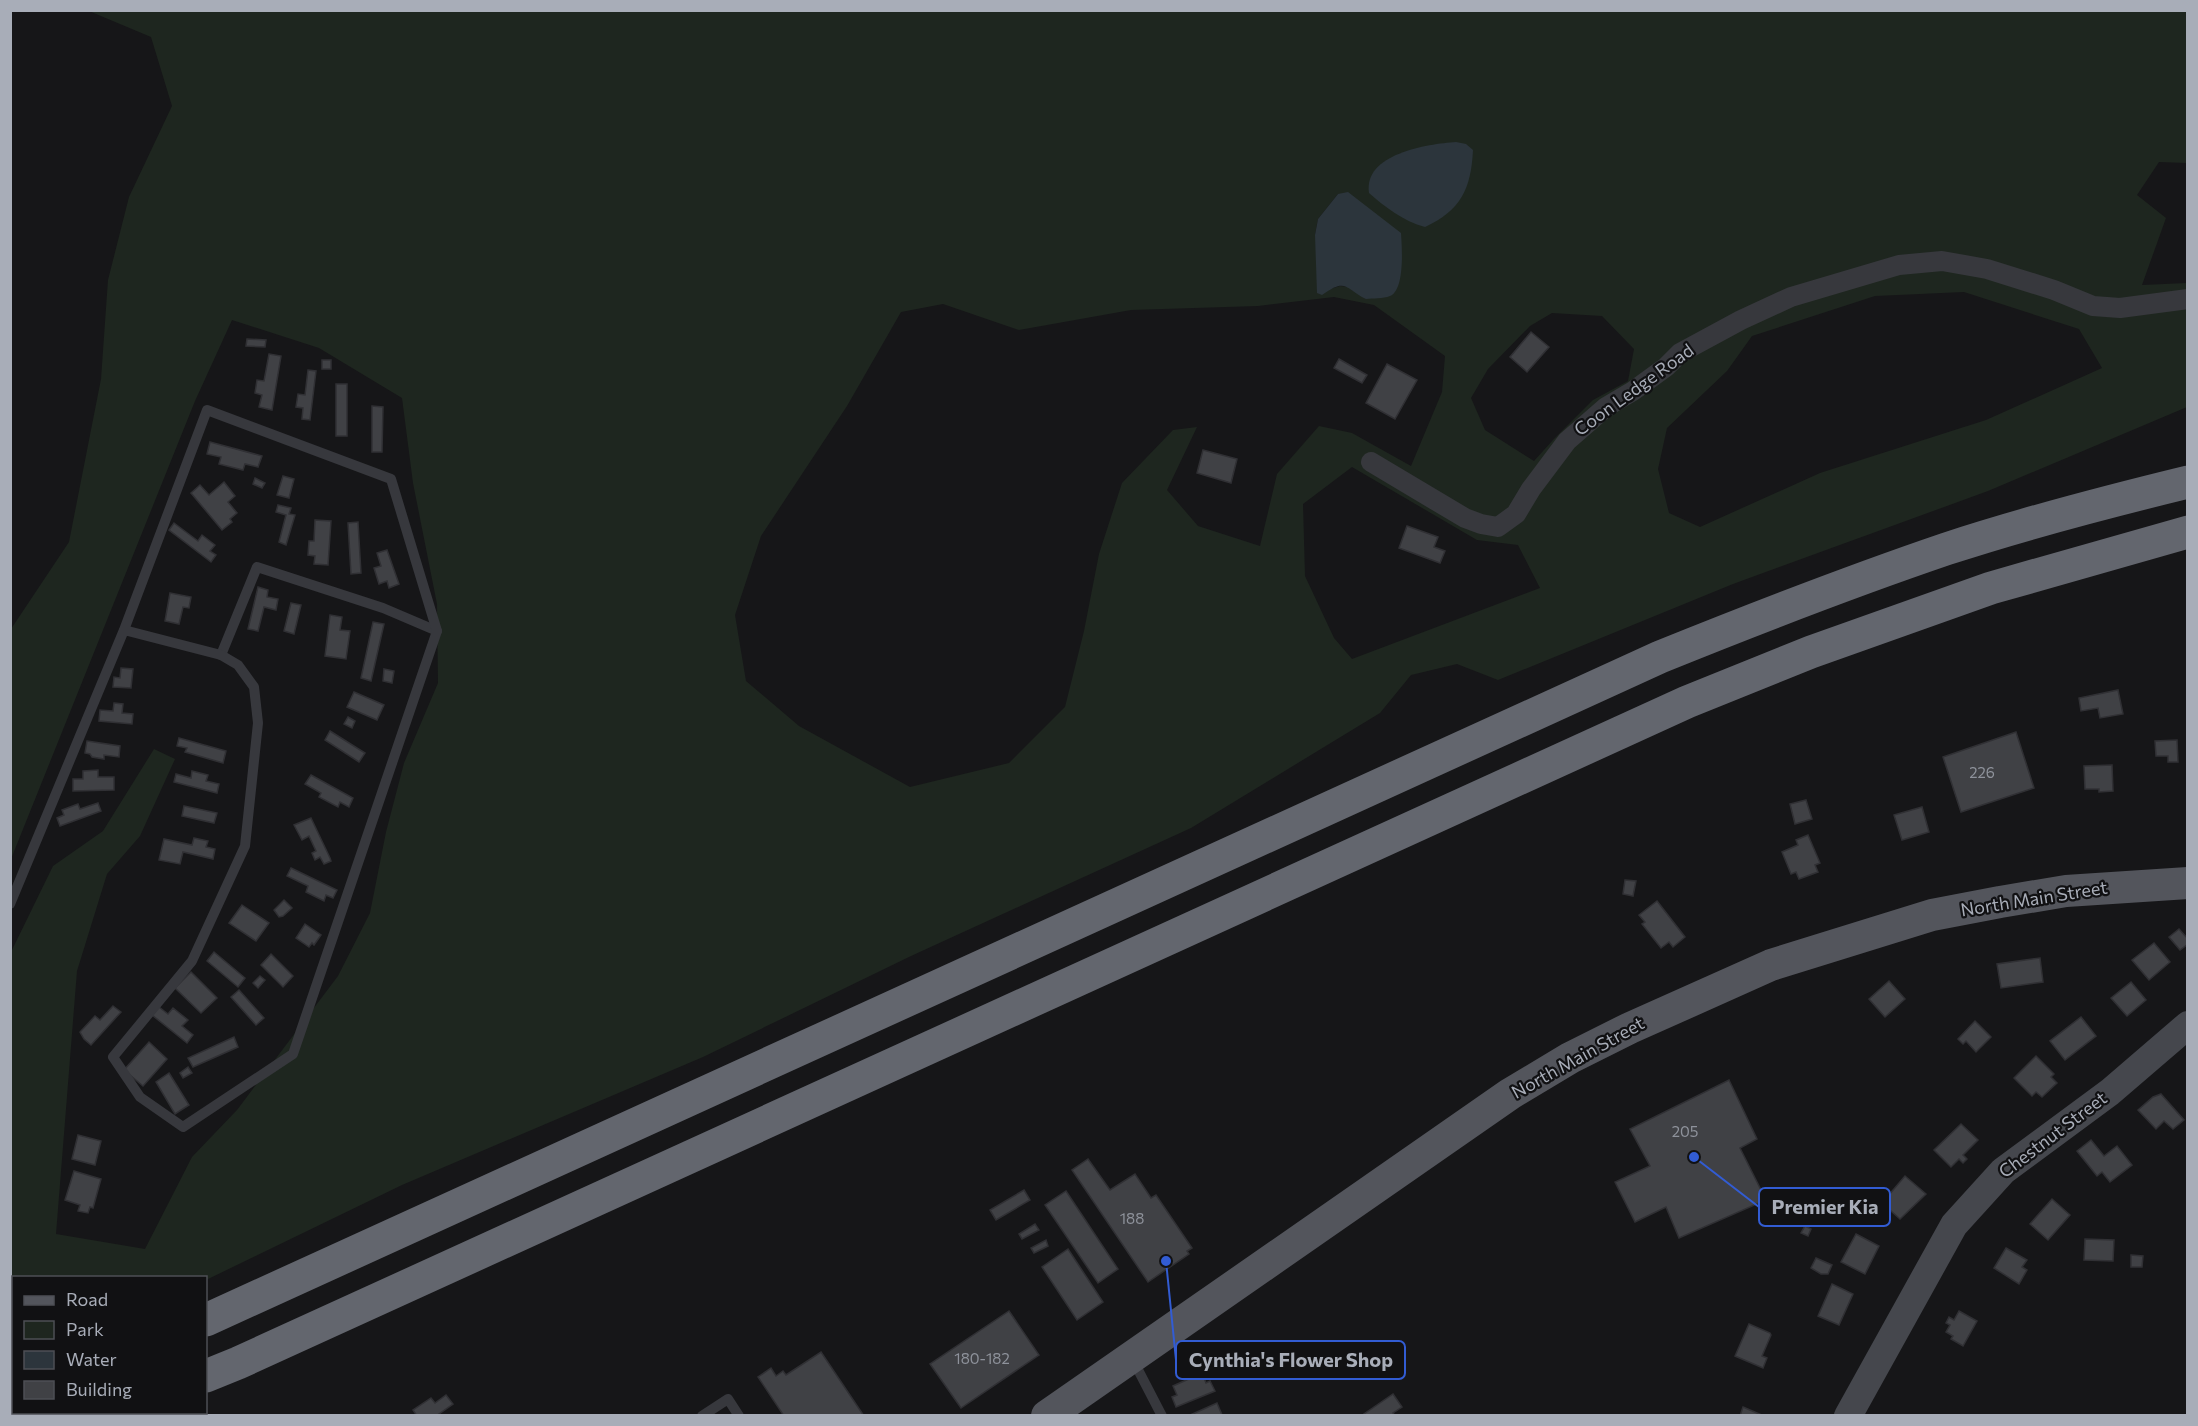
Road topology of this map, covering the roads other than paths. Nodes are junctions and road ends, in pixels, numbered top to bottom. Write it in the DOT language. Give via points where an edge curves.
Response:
graph roads {
  1 [pos="2187,299"];
  2 [pos="1371,462"];
  3 [pos="2187,482"];
  4 [pos="2187,532"];
  5 [pos="124,630"];
  6 [pos="436,631"];
  7 [pos="221,655"];
  8 [pos="2187,883"];
  9 [pos="10,904"];
  10 [pos="2187,1025"];
  11 [pos="207,1320"];
  12 [pos="1131,1358"];
  13 [pos="207,1376"];
  14 [pos="1061,1409"];
  15 [pos="702,1416"];
  16 [pos="739,1416"];
  17 [pos="1162,1416"];
  18 [pos="1848,1416"];
  1 -- 2 [label="street, Coon Ledge Road" via="2120,308 2092,306 1987,269 1942,261 1899,265 1791,297 1680,353 1567,441 1516,514 1498,527 1465,518"];
  3 -- 11 [label="highway" via="1947,549 1771,612 1660,657"];
  4 -- 13 [label="highway" via="1991,588 1811,652 1688,702"];
  5 -- 6 [label="lane" via="207,410 391,479"];
  5 -- 7 [label="lane"];
  5 -- 9 [label="lane"];
  6 -- 7 [label="lane" via="383,608 257,567"];
  6 -- 7 [label="lane" via="293,1054 183,1127 140,1097 113,1057 192,962 245,846 258,710 254,687 238,665"];
  8 -- 12 [label="main road, North Main Street" via="2066,891 1932,915 1771,965 1694,998 1570,1058 1510,1094"];
  10 -- 18 [label="street, Chestnut Street" via="2110,1092 2003,1171 1954,1225"];
  12 -- 14 [label="main road, North Main Street"];
  12 -- 17 [label="lane"];
  15 -- 16 [label="lane" via="728,1399"];
}
